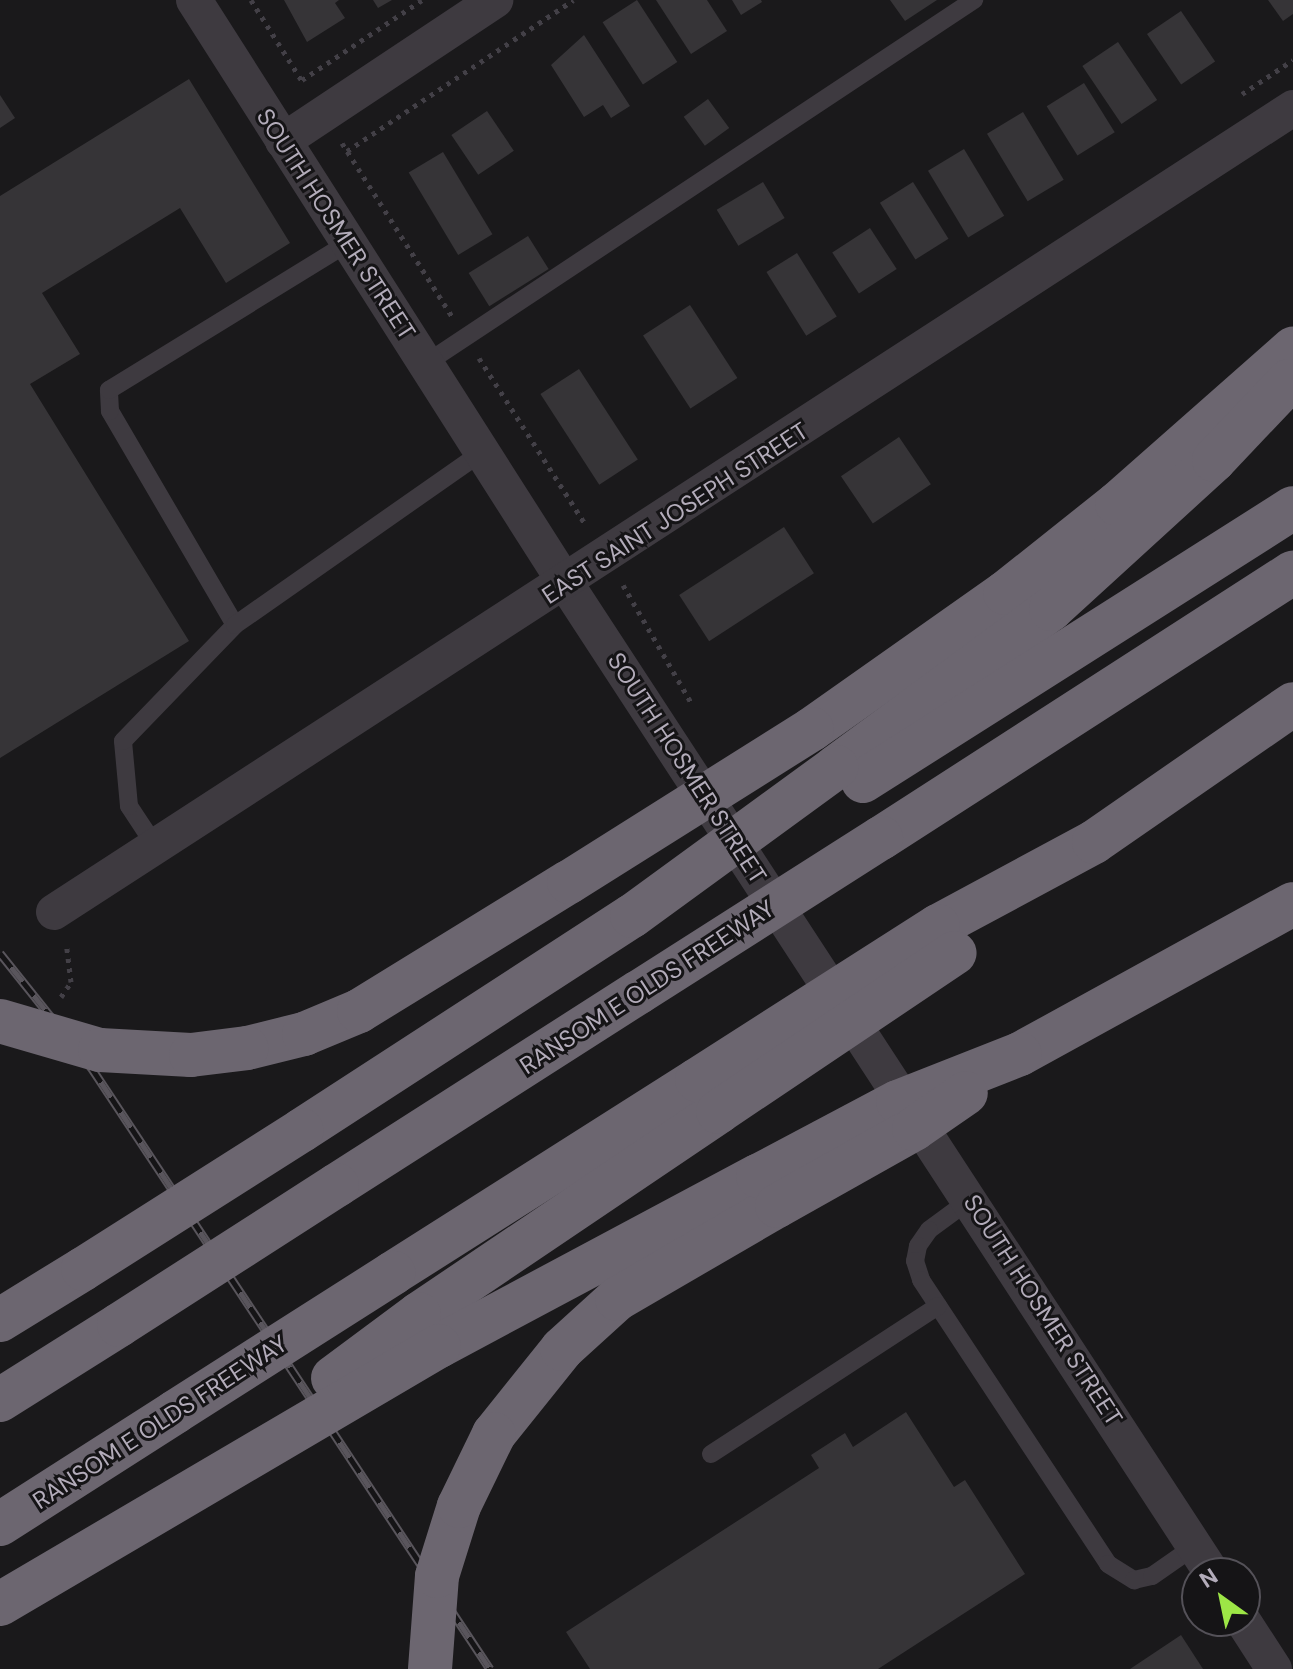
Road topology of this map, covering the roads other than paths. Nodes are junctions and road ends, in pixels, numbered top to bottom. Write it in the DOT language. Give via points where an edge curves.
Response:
graph roads {
  1 [pos="194,0"];
  2 [pos="495,0"];
  3 [pos="974,0"];
  4 [pos="1293,108"];
  5 [pos="283,141"];
  6 [pos="348,243"];
  7 [pos="1293,349"];
  8 [pos="425,364"];
  9 [pos="1293,376"];
  10 [pos="482,452"];
  11 [pos="1293,508"];
  12 [pos="1293,572"];
  13 [pos="566,584"];
  14 [pos="235,625"];
  15 [pos="1293,704"];
  16 [pos="843,778"];
  17 [pos="156,847"];
  18 [pos="1293,904"];
  19 [pos="54,912"];
  20 [pos="0,1021"];
  21 [pos="707,1096"];
  22 [pos="768,1191"];
  23 [pos="971,1199"];
  24 [pos="938,1306"];
  25 [pos="0,1320"];
  26 [pos="429,1330"];
  27 [pos="0,1400"];
  28 [pos="711,1454"];
  29 [pos="0,1524"];
  30 [pos="1202,1557"];
  31 [pos="1181,1567"];
  32 [pos="0,1604"];
  33 [pos="1253,1637"];
  34 [pos="430,1669"];
  35 [pos="1274,1669"];
  1 -- 5 [label="street, SOUTH HOSMER STREET"];
  2 -- 5 [label="street"];
  3 -- 8 [label="lane"];
  4 -- 13 [label="street, EAST SAINT JOSEPH STREET"];
  5 -- 6 [label="street, SOUTH HOSMER STREET"];
  6 -- 8 [label="street, SOUTH HOSMER STREET"];
  6 -- 14 [label="lane" via="109,390 110,411"];
  7 -- 20 [label="highway, bridge" via="1092,525 930,648 812,729 359,1011 304,1034 191,1055 100,1050"];
  8 -- 10 [label="street, SOUTH HOSMER STREET"];
  9 -- 16 [label="highway" via="1214,460 1051,609"];
  10 -- 13 [label="street, SOUTH HOSMER STREET"];
  10 -- 14 [label="lane"];
  11 -- 16 [label="highway"];
  12 -- 27 [label="highway, RANSOM E OLDS FREEWAY, bridge"];
  13 -- 17 [label="street, EAST SAINT JOSEPH STREET"];
  13 -- 23 [label="street, SOUTH HOSMER STREET"];
  14 -- 17 [label="lane" via="123,741 129,806"];
  15 -- 21 [label="highway, RANSOM E OLDS FREEWAY, bridge" via="1094,842"];
  16 -- 25 [label="highway, bridge"];
  17 -- 19 [label="street, EAST SAINT JOSEPH STREET"];
  18 -- 22 [label="highway, bridge" via="1020,1054 898,1102"];
  21 -- 26 [label="highway"];
  21 -- 29 [label="highway, RANSOM E OLDS FREEWAY, bridge" via="393,1273"];
  22 -- 26 [label="highway"];
  22 -- 34 [label="highway, bridge" via="617,1299 536,1377 494,1434 459,1506 437,1576"];
  23 -- 24 [label="lane" via="929,1230 918,1246 915,1261"];
  23 -- 30 [label="street, SOUTH HOSMER STREET"];
  24 -- 28 [label="lane"];
  24 -- 31 [label="lane" via="1119,1574 1134,1580"];
  26 -- 32 [label="highway, bridge"];
  33 -- 35 [label="street"];
}
